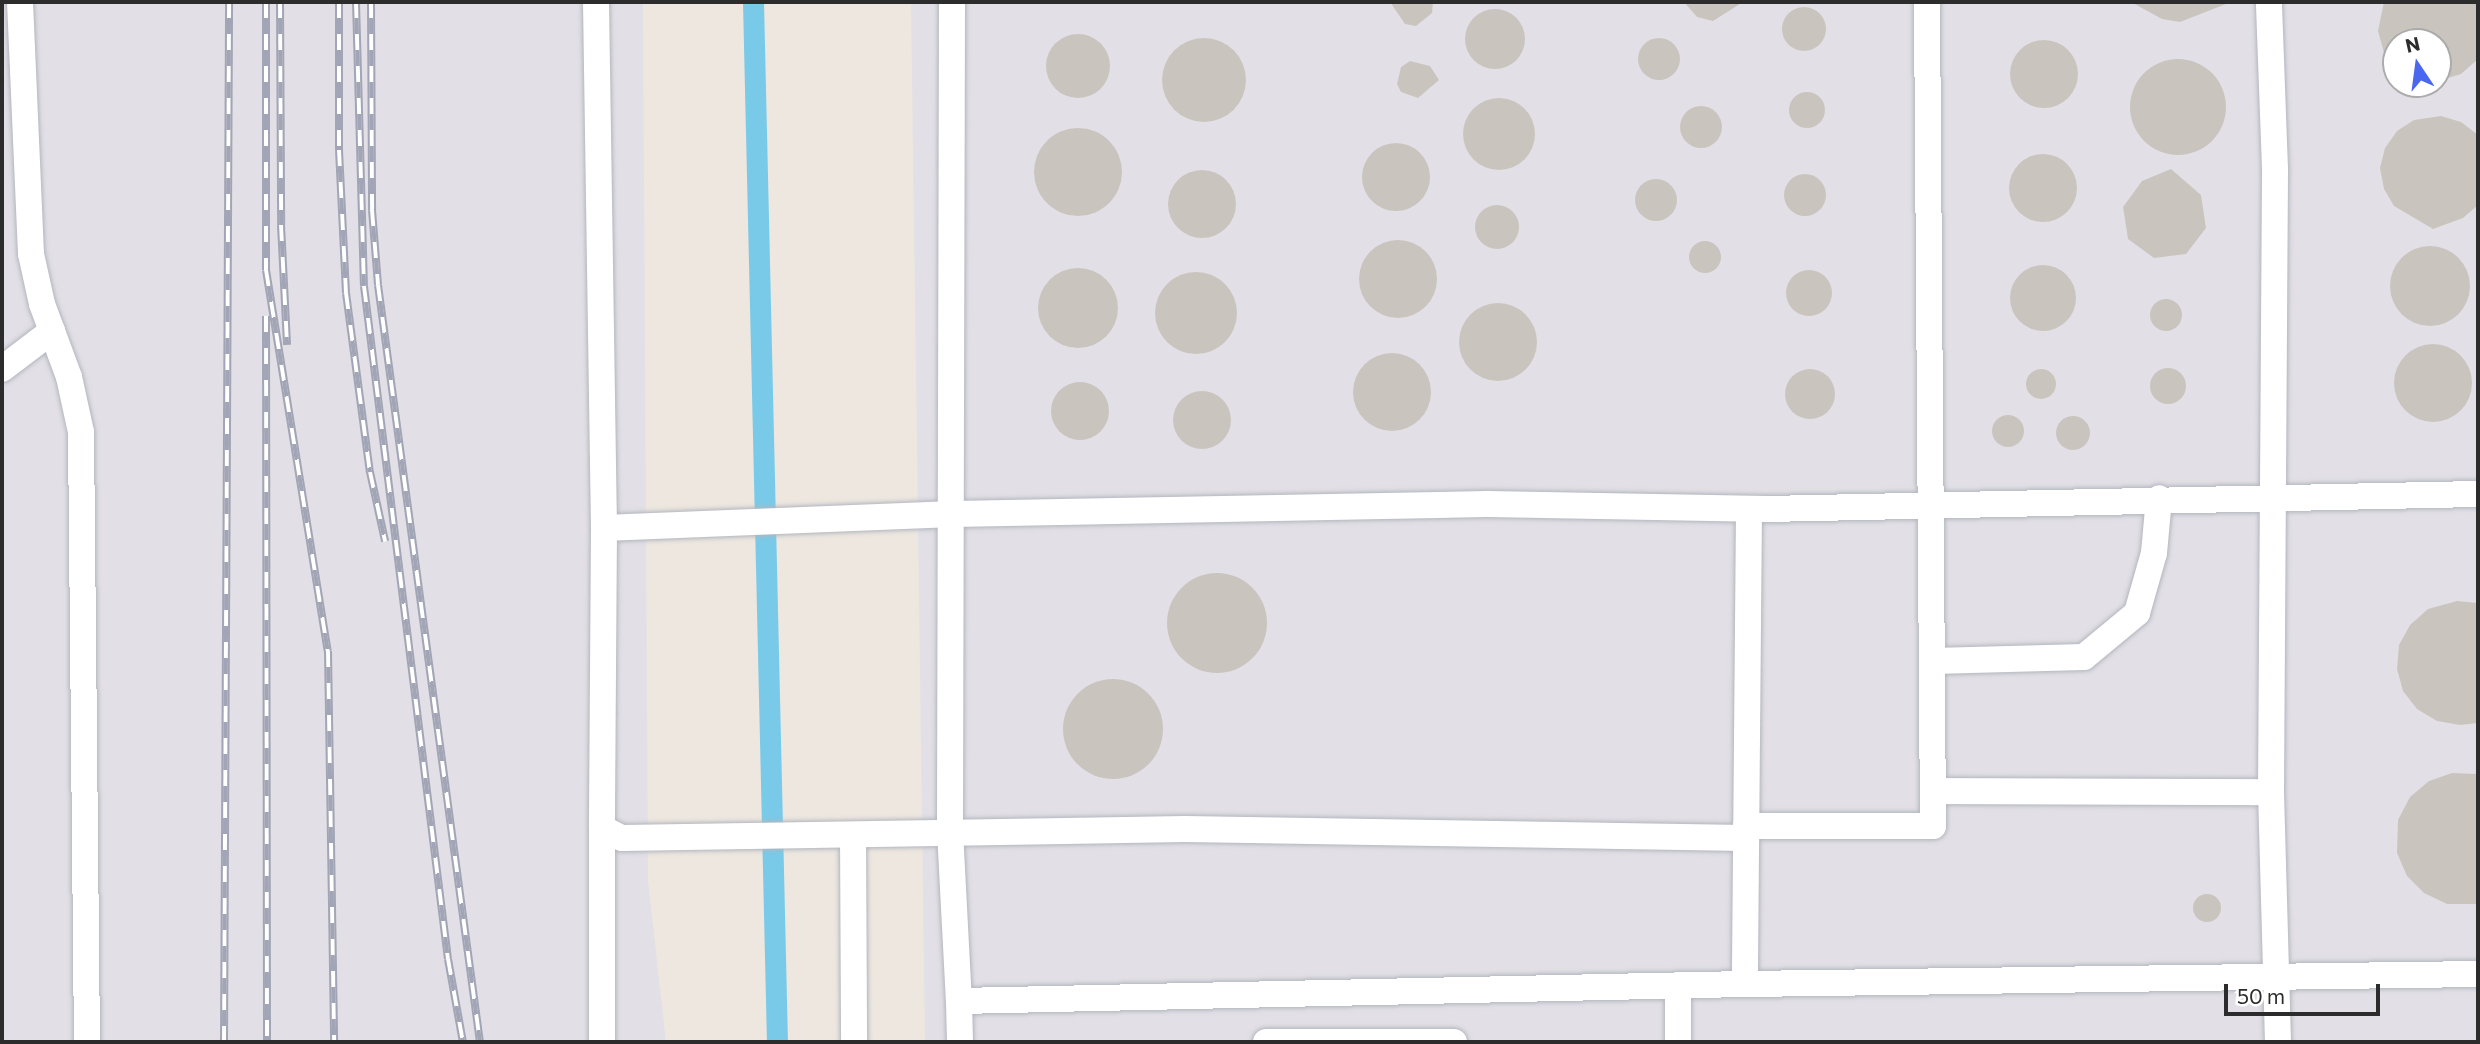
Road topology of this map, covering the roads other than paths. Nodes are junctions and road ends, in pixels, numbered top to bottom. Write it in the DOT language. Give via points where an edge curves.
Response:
graph roads {
  1 [pos="20,2"];
  2 [pos="596,2"];
  3 [pos="951,2"];
  4 [pos="1927,2"];
  5 [pos="2269,2"];
  6 [pos="11,45"];
  7 [pos="52,331"];
  8 [pos="2,369"];
  9 [pos="2478,494"];
  10 [pos="2273,495"];
  11 [pos="2159,498"];
  12 [pos="1932,505"];
  13 [pos="1749,509"];
  14 [pos="953,513"];
  15 [pos="604,528"];
  16 [pos="1933,661"];
  17 [pos="1933,791"];
  18 [pos="2271,792"];
  19 [pos="602,828"];
  20 [pos="950,831"];
  21 [pos="1746,832"];
  22 [pos="853,835"];
  23 [pos="2478,974"];
  24 [pos="2277,980"];
  25 [pos="1745,984"];
  26 [pos="1678,985"];
  27 [pos="959,1001"];
  28 [pos="1353,1041"];
  29 [pos="87,1042"];
  30 [pos="602,1042"];
  31 [pos="854,1042"];
  32 [pos="960,1042"];
  33 [pos="1266,1042"];
  34 [pos="1454,1042"];
  35 [pos="1678,1042"];
  36 [pos="2278,1042"];
  1 -- 6 [label="street"];
  2 -- 15 [label="street"];
  3 -- 14 [label="street"];
  4 -- 12 [label="street"];
  5 -- 10 [label="street" via="2276,169"];
  6 -- 7 [label="street" via="31,254"];
  7 -- 8 [label="street"];
  7 -- 29 [label="street" via="69,377 80,432"];
  9 -- 10 [label="street"];
  10 -- 11 [label="street"];
  10 -- 18 [label="street"];
  11 -- 12 [label="street"];
  11 -- 16 [label="street" via="2154,553 2137,613 2084,657"];
  12 -- 13 [label="street"];
  12 -- 16 [label="street"];
  13 -- 14 [label="street" via="1488,504"];
  13 -- 21 [label="street"];
  14 -- 15 [label="street"];
  14 -- 20 [label="street"];
  15 -- 19 [label="street"];
  16 -- 17 [label="street"];
  17 -- 18 [label="street"];
  17 -- 21 [label="street" via="1933,826"];
  18 -- 24 [label="street"];
  19 -- 22 [label="street" via="622,838"];
  19 -- 30 [label="street"];
  20 -- 21 [label="street"];
  20 -- 22 [label="street"];
  20 -- 27 [label="street"];
  21 -- 25 [label="street"];
  22 -- 31 [label="street"];
  23 -- 24 [label="street"];
  24 -- 25 [label="street"];
  24 -- 36 [label="street"];
  25 -- 26 [label="street"];
  26 -- 27 [label="street"];
  26 -- 35 [label="street"];
  27 -- 32 [label="street"];
  28 -- 33 [label="street"];
  28 -- 34 [label="street"];
}
